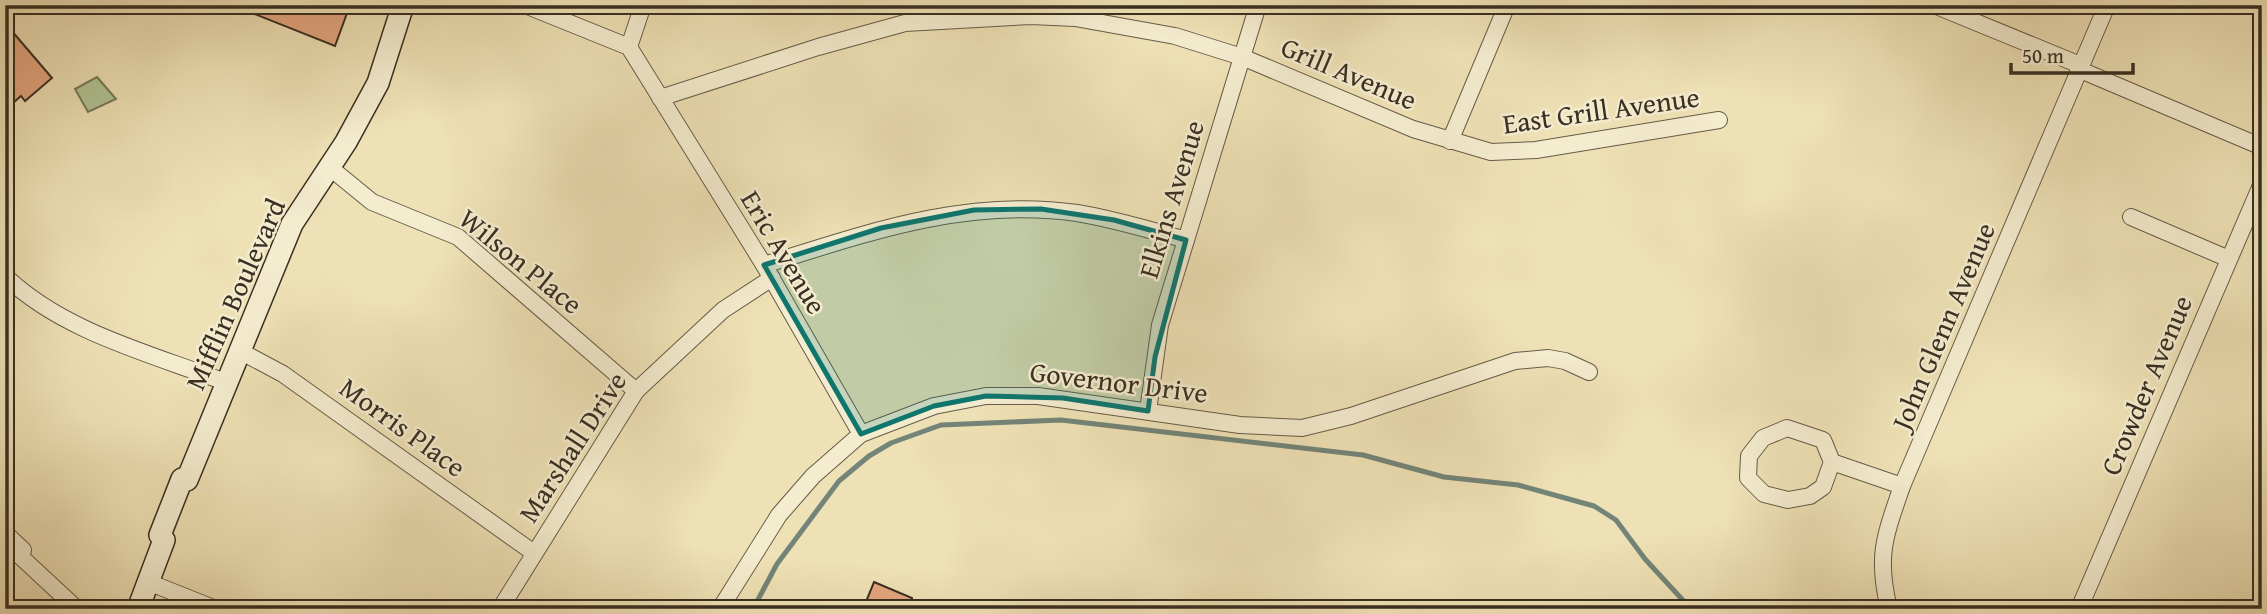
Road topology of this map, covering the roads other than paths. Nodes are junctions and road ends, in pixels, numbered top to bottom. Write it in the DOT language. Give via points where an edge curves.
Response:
graph roads {
  1 [pos="403,5"];
  2 [pos="525,5"];
  3 [pos="643,5"];
  4 [pos="902,5"];
  5 [pos="1258,5"];
  6 [pos="1507,5"];
  7 [pos="1934,5"];
  8 [pos="2107,5"];
  9 [pos="1076,12"];
  10 [pos="905,23"];
  11 [pos="629,47"];
  12 [pos="1242,57"];
  13 [pos="2079,67"];
  14 [pos="660,98"];
  15 [pos="1719,120"];
  16 [pos="1450,141"];
  17 [pos="2262,147"];
  18 [pos="328,166"];
  19 [pos="2262,183"];
  20 [pos="2131,217"];
  21 [pos="1186,240"];
  22 [pos="2229,259"];
  23 [pos="768,272"];
  24 [pos="5,276"];
  25 [pos="238,349"];
  26 [pos="1589,372"];
  27 [pos="225,382"];
  28 [pos="636,391"];
  29 [pos="1148,411"];
  30 [pos="861,434"];
  31 [pos="1832,462"];
  32 [pos="1902,486"];
  33 [pos="5,533"];
  34 [pos="534,553"];
  35 [pos="148,582"];
  36 [pos="76,609"];
  37 [pos="138,609"];
  38 [pos="216,609"];
  39 [pos="500,609"];
  40 [pos="720,609"];
  41 [pos="1889,609"];
  42 [pos="2079,609"];
  1 -- 18 [label="street, Mifflin Boulevard" via="378,83"];
  2 -- 11 [label="street"];
  3 -- 11 [label="street"];
  4 -- 10 [label="street"];
  5 -- 12 [label="street, Elkins Avenue"];
  6 -- 16 [label="street"];
  7 -- 13 [label="street"];
  8 -- 13 [label="street, John Glenn Avenue"];
  9 -- 10 [label="street, Grill Avenue"];
  9 -- 12 [label="street, Grill Avenue"];
  10 -- 14 [label="street, Grill Avenue"];
  11 -- 14 [label="street"];
  12 -- 16 [label="street, Grill Avenue"];
  12 -- 21 [label="street, Elkins Avenue"];
  13 -- 17 [label="street"];
  13 -- 32 [label="street, John Glenn Avenue"];
  14 -- 23 [label="street, Eric Avenue"];
  15 -- 16 [label="street, East Grill Avenue" via="1514,152 1491,152"];
  18 -- 25 [label="street, Mifflin Boulevard" via="292,223"];
  18 -- 28 [label="street, Wilson Place" via="372,202 458,237"];
  19 -- 22 [label="street, Crowder Avenue"];
  20 -- 22 [label="street"];
  21 -- 23 [label="street, Marshall Drive" via="1076,213 974,210 881,228"];
  21 -- 29 [label="street, Elkins Avenue" via="1160,325"];
  22 -- 42 [label="street, Crowder Avenue"];
  23 -- 28 [label="street, Marshall Drive"];
  23 -- 30 [label="street, Eric Avenue"];
  24 -- 27 [label="street" via="61,316"];
  25 -- 27 [label="street, Mifflin Boulevard"];
  25 -- 34 [label="street, Morris Place" via="283,374"];
  26 -- 29 [label="street, Governor Drive" via="1548,358 1514,361 1302,428 1240,425"];
  27 -- 35 [label="street, Mifflin Boulevard" via="160,535 164,540"];
  28 -- 34 [label="street, Marshall Drive"];
  29 -- 30 [label="street, Governor Drive" via="1063,398 986,396 934,406"];
  30 -- 40 [label="street, Governor Drive" via="794,496"];
  31 -- 31 [label="street" via="1823,440 1787,428 1763,438 1749,456 1748,478 1764,494 1788,500 1810,496 1823,487"];
  31 -- 32 [label="street"];
  32 -- 41 [label="street, John Glenn Avenue" via="1881,552"];
  33 -- 36 [label="street" via="23,550 21,557"];
  34 -- 39 [label="street, Marshall Drive"];
  35 -- 37 [label="street, Mifflin Boulevard"];
  35 -- 38 [label="street"];
}
